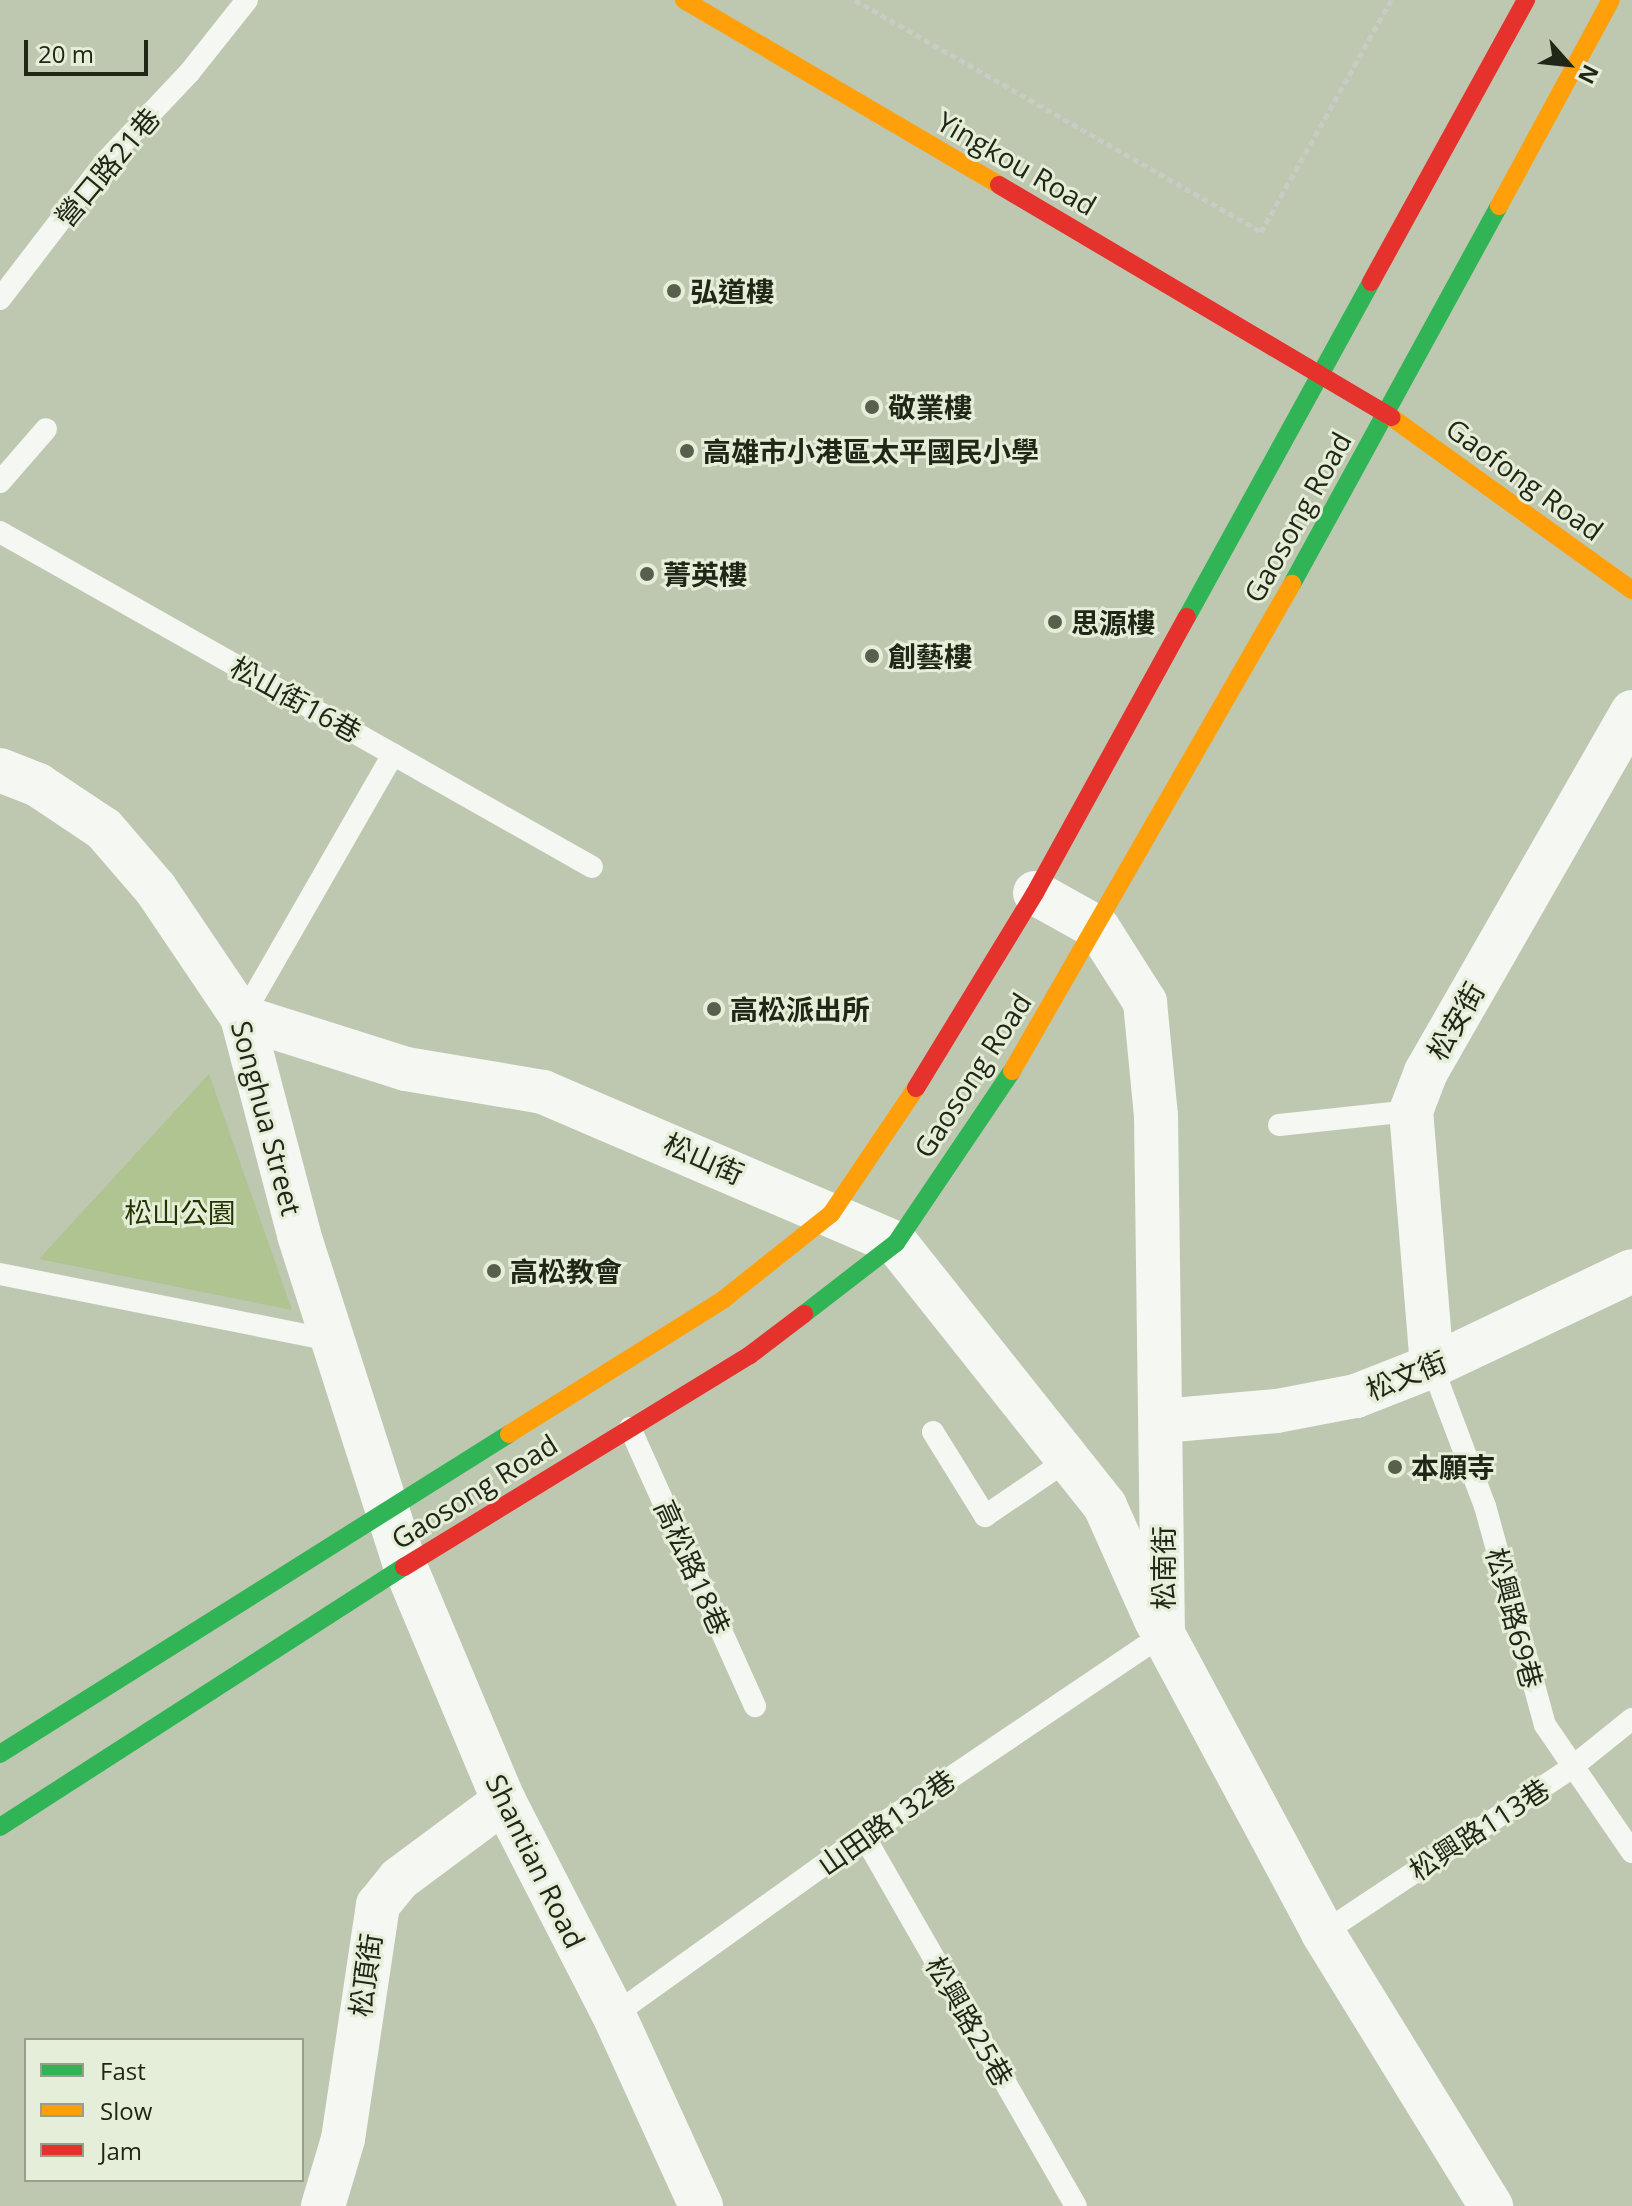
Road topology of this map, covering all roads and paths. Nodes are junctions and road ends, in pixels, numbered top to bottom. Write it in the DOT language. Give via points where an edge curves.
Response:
graph roads {
  1 [pos="247,0"];
  2 [pos="684,0"];
  3 [pos="855,0"];
  4 [pos="1391,0"];
  5 [pos="1526,0"];
  6 [pos="1611,0"];
  7 [pos="0,299"];
  8 [pos="1322,374"];
  9 [pos="1386,413"];
  10 [pos="46,429"];
  11 [pos="0,482"];
  12 [pos="0,532"];
  13 [pos="1632,590"];
  14 [pos="1632,712"];
  15 [pos="393,754"];
  16 [pos="0,770"];
  17 [pos="592,867"];
  18 [pos="1035,893"];
  19 [pos="1098,928"];
  20 [pos="242,1017"];
  21 [pos="1411,1111"];
  22 [pos="1279,1125"];
  23 [pos="831,1214"];
  24 [pos="896,1243"];
  25 [pos="1632,1271"];
  26 [pos="0,1274"];
  27 [pos="335,1341"];
  28 [pos="1432,1366"];
  29 [pos="1162,1421"];
  30 [pos="630,1428"];
  31 [pos="933,1432"];
  32 [pos="1066,1461"];
  33 [pos="385,1510"];
  34 [pos="405,1566"];
  35 [pos="1163,1634"];
  36 [pos="755,1706"];
  37 [pos="1632,1719"];
  38 [pos="0,1754"];
  39 [pos="1571,1768"];
  40 [pos="504,1801"];
  41 [pos="0,1827"];
  42 [pos="864,1836"];
  43 [pos="1632,1852"];
  44 [pos="1323,1933"];
  45 [pos="614,2015"];
  46 [pos="323,2206"];
  47 [pos="701,2206"];
  48 [pos="1076,2206"];
  49 [pos="1491,2206"];
  1 -- 7 [label="lane, 營口路21巷" via="189,73 105,162"];
  2 -- 8 [label="street, Yingkou Road"];
  3 -- 4 [label="path" via="1261,232"];
  5 -- 8 [label="street, Gaosong Road"];
  6 -- 9 [label="street, Gaosong Road"];
  8 -- 9 [label="street, Yingkou Road"];
  8 -- 18 [label="street, Gaosong Road"];
  9 -- 13 [label="street, Gaofong Road"];
  9 -- 19 [label="street, Gaosong Road"];
  10 -- 11 [label="lane"];
  12 -- 15 [label="lane, 松山街16巷"];
  14 -- 21 [label="street, 松安街" via="1426,1072"];
  15 -- 17 [label="lane, 松山街16巷"];
  15 -- 20 [label="lane"];
  16 -- 20 [label="street, Songhua Street" via="38,785 104,829 155,888"];
  18 -- 19 [label="street, 松南街"];
  18 -- 23 [label="street, Gaosong Road" via="952,1035"];
  19 -- 24 [label="street, Gaosong Road" via="1019,1060"];
  19 -- 29 [label="street, 松南街" via="1145,1002 1156,1116"];
  20 -- 23 [label="street, 松山街" via="406,1069 543,1092"];
  20 -- 27 [label="street, Songhua Street" via="299,1235"];
  21 -- 22 [label="lane"];
  21 -- 28 [label="street, 松安街"];
  23 -- 24 [label="street, 松山街"];
  23 -- 33 [label="street, Gaosong Road" via="724,1299"];
  24 -- 30 [label="street, Gaosong Road" via="750,1355"];
  24 -- 32 [label="street, 松山街"];
  25 -- 28 [label="street, 松文街"];
  26 -- 27 [label="lane"];
  27 -- 33 [label="street, Songhua Street"];
  28 -- 29 [label="street, 松文街" via="1356,1396 1277,1411"];
  28 -- 39 [label="lane, 松興路69巷" via="1485,1506 1545,1725"];
  29 -- 35 [label="street, 松南街"];
  30 -- 34 [label="street, Gaosong Road"];
  30 -- 36 [label="lane, 高松路18巷"];
  31 -- 32 [label="lane" via="985,1516"];
  32 -- 35 [label="street, 松山街" via="1105,1506"];
  33 -- 34 [label="street, Shantian Road"];
  33 -- 38 [label="street, Gaosong Road"];
  34 -- 40 [label="street, Shantian Road"];
  34 -- 41 [label="street, Gaosong Road"];
  35 -- 42 [label="lane, 山田路132巷"];
  35 -- 44 [label="street, 松南街"];
  37 -- 39 [label="lane, 松興路113巷"];
  39 -- 43 [label="lane, 松興路69巷"];
  39 -- 44 [label="lane, 松興路113巷"];
  40 -- 45 [label="street, Shantian Road"];
  40 -- 46 [label="street, 松頂街" via="399,1879 378,1905 343,2139"];
  42 -- 45 [label="lane, 山田路132巷"];
  42 -- 48 [label="lane, 松興路25巷"];
  44 -- 49 [label="street, 松南街"];
  45 -- 47 [label="street, Shantian Road"];
}
